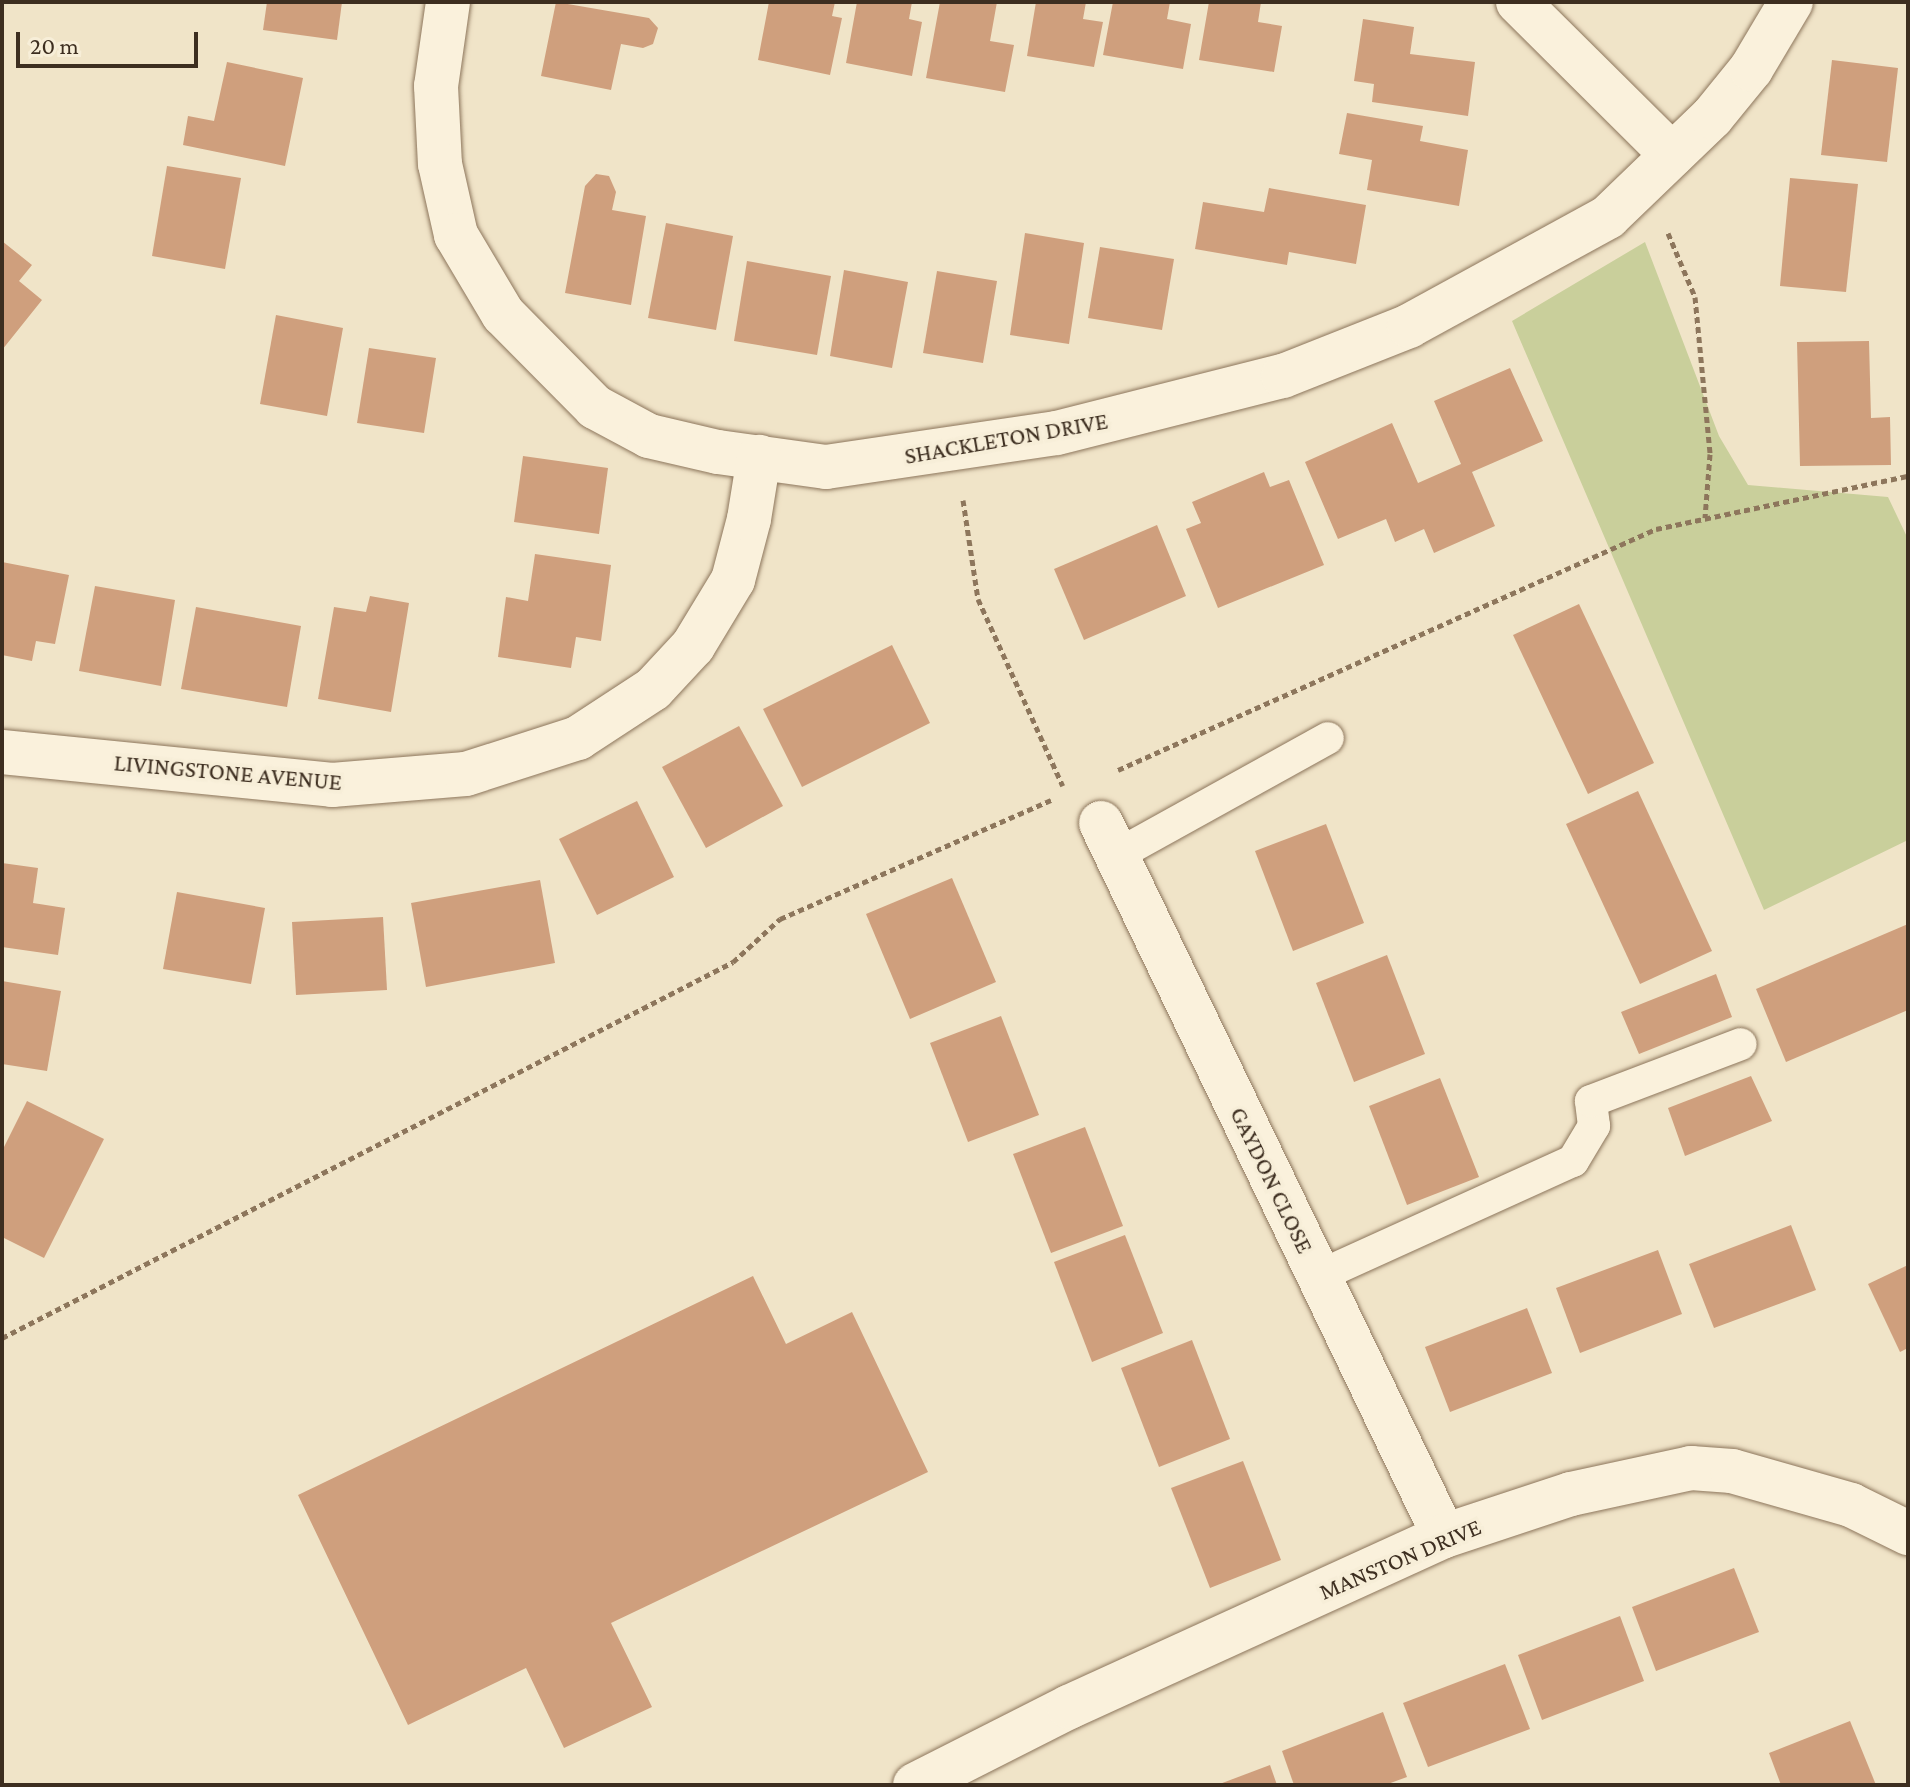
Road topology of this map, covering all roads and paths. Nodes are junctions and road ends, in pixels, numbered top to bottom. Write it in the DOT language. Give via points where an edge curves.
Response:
graph roads {
  1 [pos="448,2"];
  2 [pos="1518,2"];
  3 [pos="1791,2"];
  4 [pos="1659,168"];
  5 [pos="955,449"];
  6 [pos="759,457"];
  7 [pos="1908,476"];
  8 [pos="1705,518"];
  9 [pos="1328,738"];
  10 [pos="2,752"];
  11 [pos="1109,774"];
  12 [pos="1067,794"];
  13 [pos="1109,839"];
  14 [pos="1741,1044"];
  15 [pos="1319,1276"];
  16 [pos="2,1338"];
  17 [pos="1908,1532"];
  18 [pos="1444,1536"];
  19 [pos="915,1785"];
  1 -- 6 [label="street, SHACKLETON DRIVE" via="436,86 440,164 456,235 503,314 595,407 649,436"];
  2 -- 4 [label="street"];
  3 -- 4 [label="street, SHACKLETON DRIVE" via="1751,69 1712,117"];
  4 -- 5 [label="street, SHACKLETON DRIVE" via="1608,217 1409,326 1283,376 1057,433"];
  4 -- 8 [label="path" via="1695,297 1710,454"];
  5 -- 6 [label="street, SHACKLETON DRIVE" via="826,467"];
  5 -- 12 [label="path" via="978,599"];
  6 -- 10 [label="street, LIVINGSTONE AVENUE" via="733,580 693,646 653,689 578,738 466,774 332,785"];
  7 -- 8 [label="path"];
  8 -- 11 [label="path" via="1656,529"];
  9 -- 13 [label="lane"];
  12 -- 13 [label="path"];
  12 -- 16 [label="path" via="780,919 733,962"];
  13 -- 15 [label="street, GAYDON CLOSE"];
  14 -- 15 [label="lane" via="1591,1101 1594,1126 1573,1161"];
  15 -- 18 [label="street, GAYDON CLOSE"];
  17 -- 18 [label="street, MANSTON DRIVE" via="1851,1505 1732,1471 1691,1468 1571,1494"];
  18 -- 19 [label="street, MANSTON DRIVE" via="1069,1707"];
}
